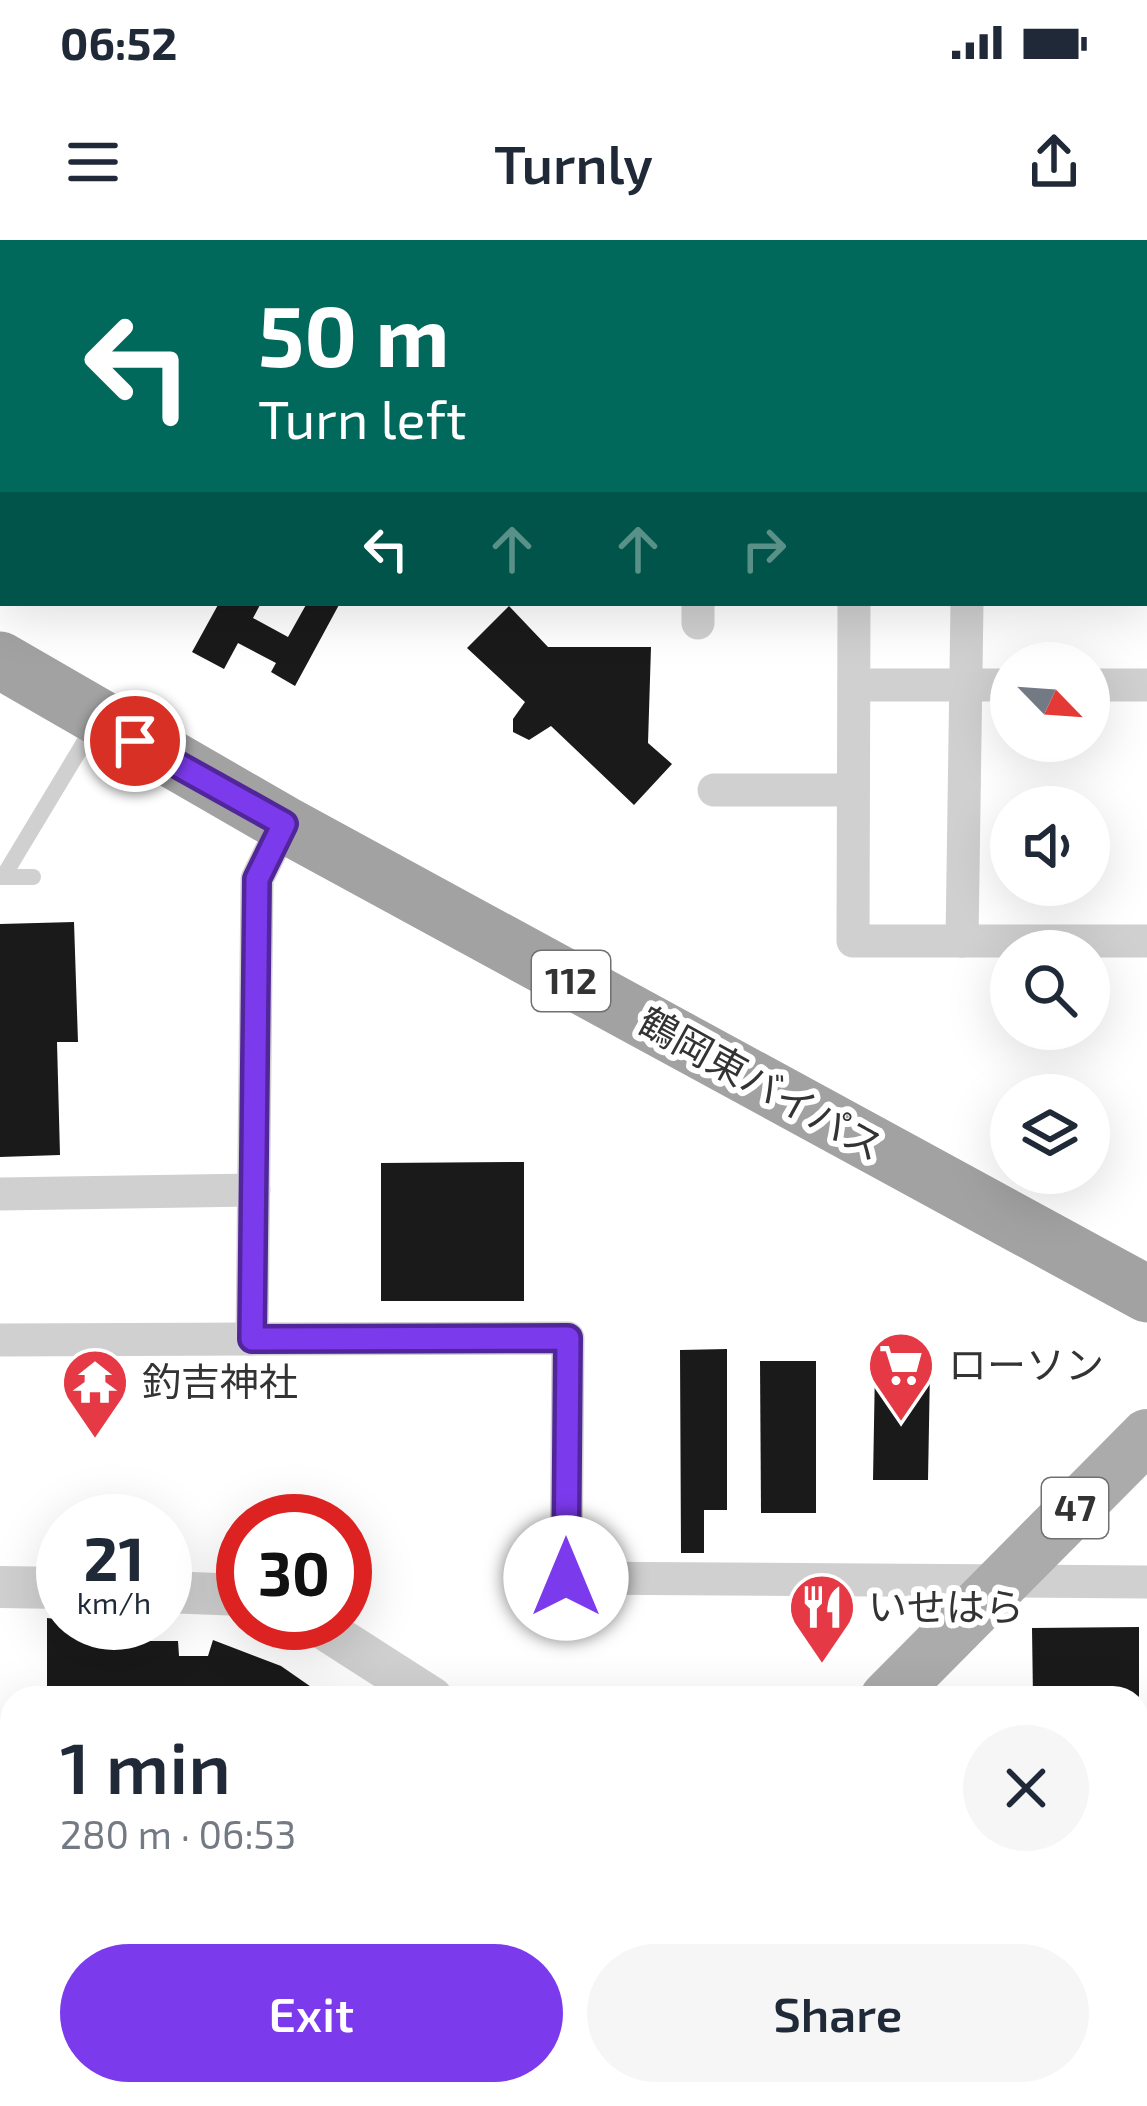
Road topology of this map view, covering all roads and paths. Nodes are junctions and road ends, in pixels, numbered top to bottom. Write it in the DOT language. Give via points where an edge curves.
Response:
graph roads {
  1 [pos="854,606"];
  2 [pos="967,606"];
  3 [pos="0,660"];
  4 [pos="854,685"];
  5 [pos="966,685"];
  6 [pos="990,685"];
  7 [pos="1110,685"];
  8 [pos="1147,685"];
  9 [pos="98,720"];
  10 [pos="714,790"];
  11 [pos="854,790"];
  12 [pos="284,824"];
  13 [pos="1,877"];
  14 [pos="33,877"];
  15 [pos="962,941"];
  16 [pos="1147,941"];
  17 [pos="254,1190"];
  18 [pos="0,1194"];
  19 [pos="1147,1294"];
  20 [pos="252,1339"];
  21 [pos="0,1340"];
  22 [pos="1147,1436"];
  23 [pos="1003,1581"];
  24 [pos="1147,1582"];
  25 [pos="0,1587"];
  26 [pos="36,1588"];
  27 [pos="357,1650"];
  28 [pos="414,1686"];
  29 [pos="899,1686"];
  1 -- 4 [label="street"];
  2 -- 5 [label="street"];
  3 -- 9 [label="highway, 鶴岡東バイパス / 112"];
  4 -- 5 [label="street"];
  4 -- 11 [label="street"];
  5 -- 6 [label="street"];
  5 -- 15 [label="street"];
  7 -- 8 [label="street"];
  9 -- 12 [label="highway, 鶴岡東バイパス / 112"];
  9 -- 13 [label="lane"];
  10 -- 11 [label="street"];
  11 -- 15 [label="street" via="853,941"];
  12 -- 17 [label="street" via="257,879"];
  12 -- 19 [label="highway, 鶴岡東バイパス / 112"];
  13 -- 14 [label="lane"];
  15 -- 16 [label="street"];
  17 -- 18 [label="street"];
  17 -- 20 [label="street"];
  20 -- 21 [label="street"];
  20 -- 23 [label="street" via="568,1338 566,1578"];
  22 -- 23 [label="main road, 47"];
  23 -- 24 [label="street"];
  23 -- 29 [label="main road, 47"];
  25 -- 26 [label="street"];
  27 -- 28 [label="street"];
}
